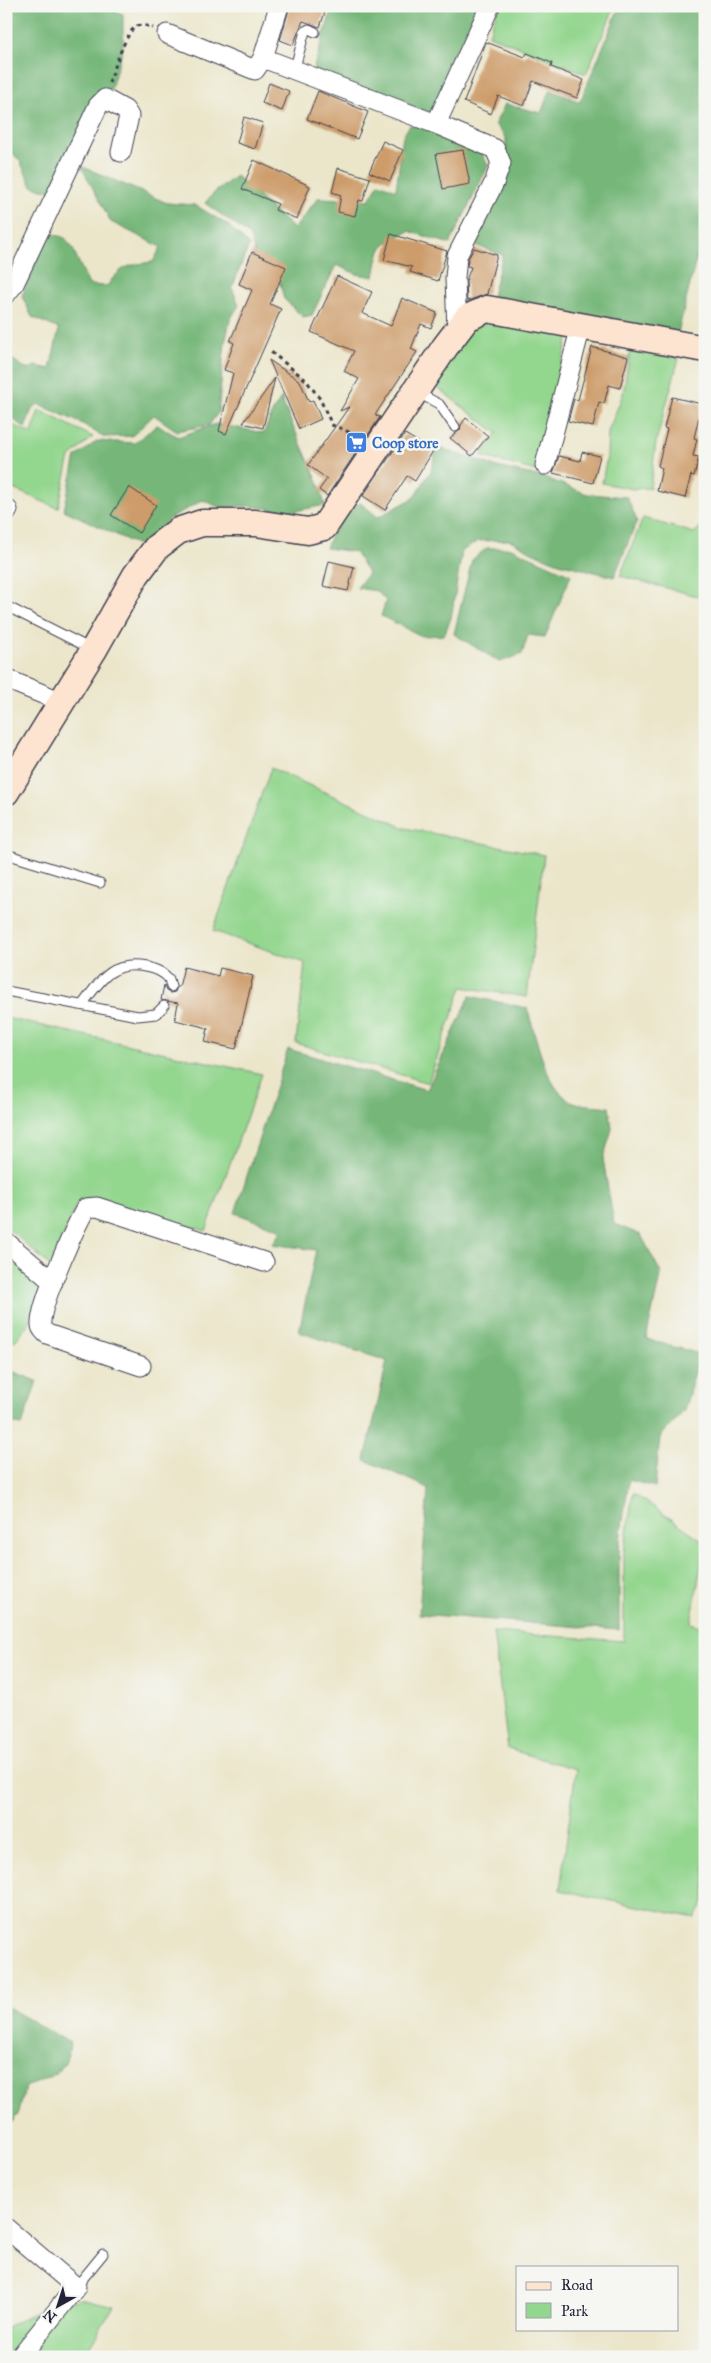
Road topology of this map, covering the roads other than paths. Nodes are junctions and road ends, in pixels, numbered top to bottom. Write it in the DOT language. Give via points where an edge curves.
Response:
graph roads {
  1 [pos="279,6"];
  2 [pos="490,6"];
  3 [pos="315,32"];
  4 [pos="167,34"];
  5 [pos="263,58"];
  6 [pos="294,71"];
  7 [pos="436,124"];
  8 [pos="120,152"];
  9 [pos="6,294"];
  10 [pos="580,326"];
  11 [pos="457,330"];
  12 [pos="705,349"];
  13 [pos="415,392"];
  14 [pos="454,427"];
  15 [pos="545,465"];
  16 [pos="6,606"];
  17 [pos="93,651"];
  18 [pos="6,679"];
  19 [pos="62,702"];
  20 [pos="6,792"];
  21 [pos="6,854"];
  22 [pos="100,882"];
  23 [pos="170,987"];
  24 [pos="6,991"];
  25 [pos="82,1005"];
  26 [pos="164,1006"];
  27 [pos="6,1242"];
  28 [pos="264,1262"];
  29 [pos="53,1282"];
  30 [pos="141,1366"];
  31 [pos="6,2228"];
  32 [pos="103,2254"];
  33 [pos="76,2287"];
  34 [pos="23,2353"];
  1 -- 5 [label="street"];
  2 -- 7 [label="street"];
  3 -- 6 [label="lane" via="305,31"];
  4 -- 5 [label="street" via="255,70"];
  5 -- 6 [label="street"];
  6 -- 7 [label="street"];
  7 -- 11 [label="street" via="495,150 501,163 457,256"];
  8 -- 9 [label="street" via="129,116 125,110 105,99 101,101 14,284"];
  10 -- 11 [label="street" via="487,309 467,318"];
  10 -- 12 [label="street"];
  10 -- 15 [label="street"];
  11 -- 13 [label="street"];
  13 -- 14 [label="lane" via="439,404"];
  13 -- 17 [label="street" via="324,527 308,531 256,523 202,523 178,531 157,547 136,575"];
  16 -- 17 [label="lane"];
  17 -- 19 [label="street"];
  18 -- 19 [label="street"];
  19 -- 20 [label="street"];
  21 -- 22 [label="lane"];
  23 -- 25 [label="lane" via="169,979 157,969 124,965 108,974"];
  24 -- 25 [label="lane"];
  25 -- 26 [label="lane" via="138,1016 156,1014"];
  27 -- 29 [label="street"];
  28 -- 29 [label="street" via="97,1207 86,1208"];
  29 -- 30 [label="street" via="40,1324 47,1334"];
  31 -- 33 [label="street"];
  32 -- 33 [label="lane"];
  33 -- 34 [label="street"];
}
